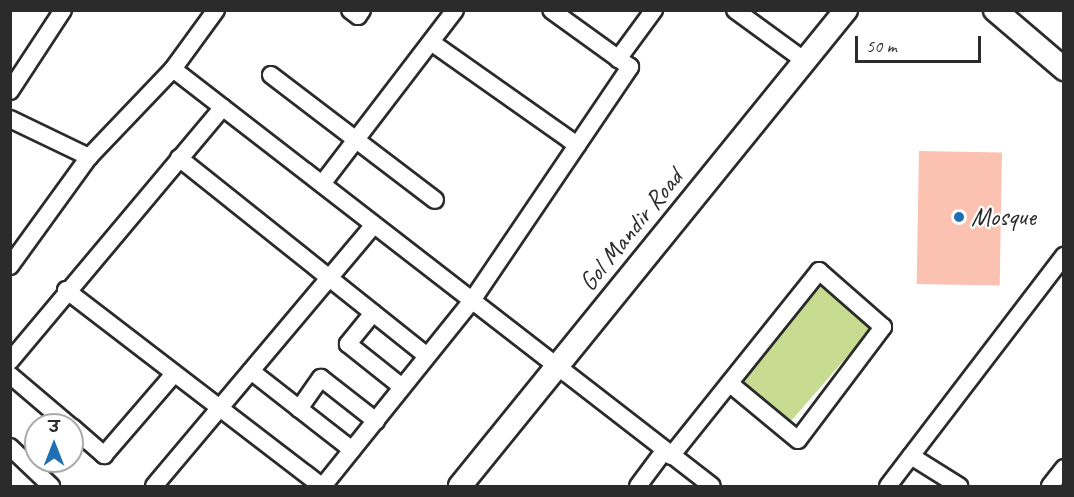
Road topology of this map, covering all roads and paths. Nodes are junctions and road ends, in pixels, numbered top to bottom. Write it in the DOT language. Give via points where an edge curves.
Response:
graph roads {
  1 [pos="216,10"];
  2 [pos="350,10"];
  3 [pos="362,10"];
  4 [pos="455,10"];
  5 [pos="551,10"];
  6 [pos="654,10"];
  7 [pos="735,10"];
  8 [pos="846,10"];
  9 [pos="995,10"];
  10 [pos="60,11"];
  11 [pos="431,42"];
  12 [pos="618,58"];
  13 [pos="805,61"];
  14 [pos="173,69"];
  15 [pos="1064,69"];
  16 [pos="271,75"];
  17 [pos="10,91"];
  18 [pos="223,107"];
  19 [pos="10,119"];
  20 [pos="357,138"];
  21 [pos="577,145"];
  22 [pos="89,158"];
  23 [pos="179,158"];
  24 [pos="322,184"];
  25 [pos="435,200"];
  26 [pos="374,225"];
  27 [pos="1063,258"];
  28 [pos="10,266"];
  29 [pos="329,278"];
  30 [pos="66,290"];
  31 [pos="471,302"];
  32 [pos="373,313"];
  33 [pos="427,356"];
  34 [pos="10,361"];
  35 [pos="555,369"];
  36 [pos="251,371"];
  37 [pos="10,375"];
  38 [pos="173,375"];
  39 [pos="729,383"];
  40 [pos="402,387"];
  41 [pos="298,409"];
  42 [pos="218,411"];
  43 [pos="55,413"];
  44 [pos="375,421"];
  45 [pos="84,437"];
  46 [pos="10,447"];
  47 [pos="352,450"];
  48 [pos="668,453"];
  49 [pos="910,456"];
  50 [pos="1064,468"];
  51 [pos="51,486"];
  52 [pos="154,486"];
  53 [pos="322,486"];
  54 [pos="460,486"];
  55 [pos="638,486"];
  56 [pos="712,486"];
  57 [pos="888,486"];
  58 [pos="959,486"];
  59 [pos="1050,486"];
  1 -- 14 [label="street"];
  2 -- 3 [label="street" via="358,16"];
  4 -- 11 [label="street"];
  5 -- 12 [label="street"];
  6 -- 12 [label="street"];
  7 -- 13 [label="street"];
  8 -- 13 [label="street, Gol Mandir Road"];
  9 -- 15 [label="street"];
  10 -- 17 [label="street"];
  11 -- 20 [label="street"];
  11 -- 21 [label="street"];
  12 -- 21 [label="street" via="630,67"];
  13 -- 35 [label="street, Gol Mandir Road"];
  14 -- 18 [label="street"];
  14 -- 22 [label="street"];
  16 -- 20 [label="street" via="350,138"];
  18 -- 23 [label="street"];
  18 -- 24 [label="street"];
  19 -- 22 [label="street"];
  20 -- 24 [label="street"];
  20 -- 25 [label="street"];
  21 -- 31 [label="street"];
  22 -- 28 [label="street"];
  23 -- 29 [label="street"];
  23 -- 30 [label="street"];
  24 -- 26 [label="street"];
  26 -- 29 [label="street"];
  26 -- 31 [label="street"];
  27 -- 49 [label="street"];
  29 -- 32 [label="street"];
  29 -- 36 [label="street"];
  30 -- 34 [label="street"];
  30 -- 38 [label="street"];
  31 -- 33 [label="street"];
  31 -- 35 [label="street"];
  32 -- 33 [label="street"];
  32 -- 40 [label="street" via="348,344"];
  33 -- 40 [label="street"];
  35 -- 48 [label="street"];
  35 -- 54 [label="street, Gol Mandir Road"];
  36 -- 41 [label="street"];
  36 -- 42 [label="street"];
  37 -- 43 [label="street"];
  38 -- 42 [label="street"];
  38 -- 45 [label="street" via="104,455"];
  39 -- 39 [label="street" via="819,271 883,327 798,440"];
  39 -- 48 [label="street"];
  40 -- 44 [label="street"];
  41 -- 44 [label="street" via="321,378"];
  41 -- 47 [label="street"];
  42 -- 52 [label="street"];
  42 -- 53 [label="street"];
  44 -- 47 [label="street"];
  46 -- 51 [label="street"];
  47 -- 53 [label="street"];
  48 -- 55 [label="street"];
  48 -- 56 [label="street"];
  49 -- 57 [label="street"];
  49 -- 58 [label="street"];
  50 -- 59 [label="street"];
}
